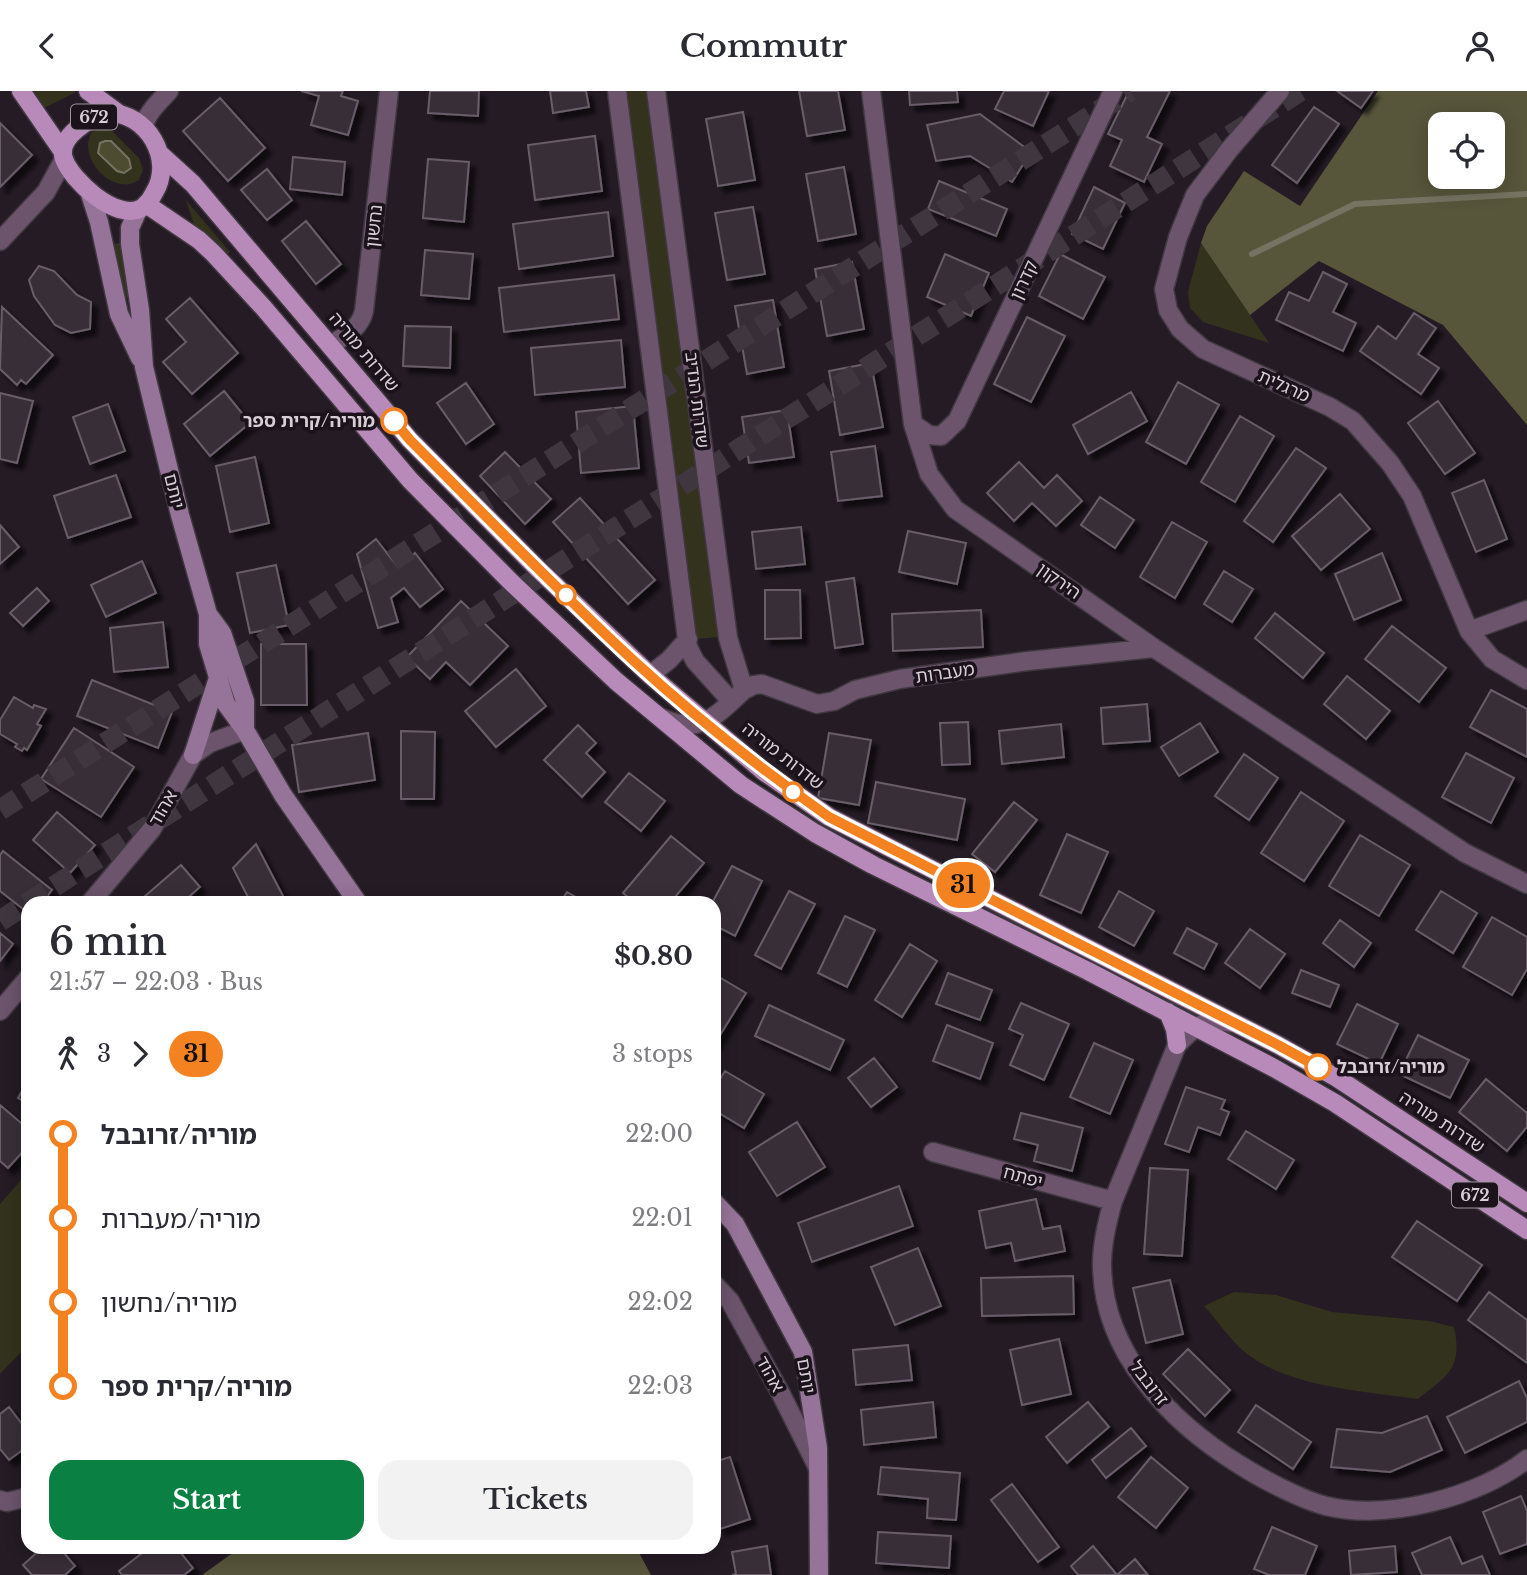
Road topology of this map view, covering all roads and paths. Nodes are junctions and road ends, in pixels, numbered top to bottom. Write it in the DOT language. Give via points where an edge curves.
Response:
graph roads {
  1 [pos="21,91"];
  2 [pos="88,91"];
  3 [pos="169,91"];
  4 [pos="389,91"];
  5 [pos="617,91"];
  6 [pos="656,91"];
  7 [pos="871,91"];
  8 [pos="1113,91"];
  9 [pos="1280,91"];
  10 [pos="118,113"];
  11 [pos="144,128"];
  12 [pos="160,154"];
  13 [pos="64,156"];
  14 [pos="89,191"];
  15 [pos="142,207"];
  16 [pos="0,241"];
  17 [pos="331,345"];
  18 [pos="144,367"];
  19 [pos="913,424"];
  20 [pos="1527,610"];
  21 [pos="208,614"];
  22 [pos="1469,631"];
  23 [pos="688,639"];
  24 [pos="1154,649"];
  25 [pos="650,675"];
  26 [pos="218,678"];
  27 [pos="1527,680"];
  28 [pos="738,695"];
  29 [pos="662,718"];
  30 [pos="705,721"];
  31 [pos="245,730"];
  32 [pos="193,755"];
  33 [pos="1527,884"];
  34 [pos="96,896"];
  35 [pos="353,896"];
  36 [pos="21,986"];
  37 [pos="0,1011"];
  38 [pos="1168,1011"];
  39 [pos="1236,1024"];
  40 [pos="1196,1026"];
  41 [pos="1177,1045"];
  42 [pos="933,1152"];
  43 [pos="1113,1201"];
  44 [pos="1527,1203"];
  45 [pos="721,1209"];
  46 [pos="1527,1230"];
  47 [pos="721,1291"];
  48 [pos="1527,1459"];
  49 [pos="818,1468"];
  50 [pos="21,1499"];
  51 [pos="0,1500"];
  52 [pos="819,1575"];
  1 -- 13 [label="main road, 672"];
  2 -- 10 [label="main road, 672"];
  3 -- 11 [label="street"];
  4 -- 17 [label="street, נחשון" via="364,311 353,330"];
  5 -- 23 [label="street"];
  6 -- 28 [label="street, שדרות הנדיב"];
  7 -- 19 [label="street, הירקון"];
  8 -- 19 [label="street, קדרון" via="957,421 942,436 929,435"];
  9 -- 22 [label="street, מרגלית" via="1195,195 1164,289 1168,310 1180,329 1203,349 1353,421 1412,496"];
  10 -- 11 [label="main road, 672"];
  10 -- 13 [label="main road, 672" via="86,122 72,135"];
  11 -- 12 [label="main road, 672"];
  12 -- 15 [label="main road" via="158,187"];
  12 -- 17 [label="main road, שדרות מוריה / 672" via="193,184"];
  13 -- 14 [label="main road, 672"];
  13 -- 16 [label="street" via="46,192"];
  14 -- 15 [label="main road, 672" via="113,207"];
  14 -- 18 [label="street, יותם" via="119,314"];
  15 -- 18 [label="street, יותם" via="130,228 130,244"];
  15 -- 29 [label="main road, 672" via="213,253 410,480 511,582"];
  17 -- 25 [label="main road, שדרות מוריה / 672" via="410,440"];
  18 -- 21 [label="street, יותם"];
  19 -- 24 [label="street, הירקון" via="929,474 956,509"];
  20 -- 22 [label="street"];
  21 -- 26 [label="street, יותם" via="208,644"];
  21 -- 31 [label="street, יותם" via="222,633 245,701"];
  22 -- 27 [label="street, מרגלית" via="1492,659"];
  23 -- 25 [label="street"];
  23 -- 28 [label="street" via="695,661"];
  24 -- 28 [label="street, מעברות" via="1028,660 900,679 817,703 762,684"];
  24 -- 33 [label="street, הירקון" via="1465,853"];
  25 -- 30 [label="main road, שדרות מוריה / 672"];
  26 -- 31 [label="street, יותם" via="226,704"];
  26 -- 32 [label="street"];
  28 -- 30 [label="street"];
  29 -- 30 [label="street" via="687,726"];
  29 -- 38 [label="main road, 672" via="741,785 816,833"];
  30 -- 39 [label="main road, שדרות מוריה / 672" via="763,771 829,817"];
  31 -- 32 [label="street"];
  31 -- 35 [label="street, יותם" via="283,795"];
  32 -- 34 [label="street, אהוד" via="152,829"];
  36 -- 37 [label="street"];
  38 -- 40 [label="main road, 672"];
  38 -- 41 [label="main road"];
  39 -- 40 [label="street" via="1216,1020"];
  39 -- 44 [label="main road, שדרות מוריה / 672" via="1337,1078"];
  40 -- 41 [label="street, זרובבל"];
  40 -- 46 [label="main road, 672" via="1335,1103"];
  41 -- 43 [label="street, זרובבל"];
  42 -- 43 [label="street, יפתח"];
  43 -- 48 [label="street, זרובבל" via="1102,1265 1118,1339 1164,1405 1209,1446 1260,1478 1326,1506 1378,1512 1437,1501 1508,1474"];
  45 -- 49 [label="street, יותם" via="735,1224 803,1352"];
  47 -- 49 [label="street, אהוד"];
  49 -- 52 [label="street, יותם"];
  50 -- 51 [label="street"];
}
